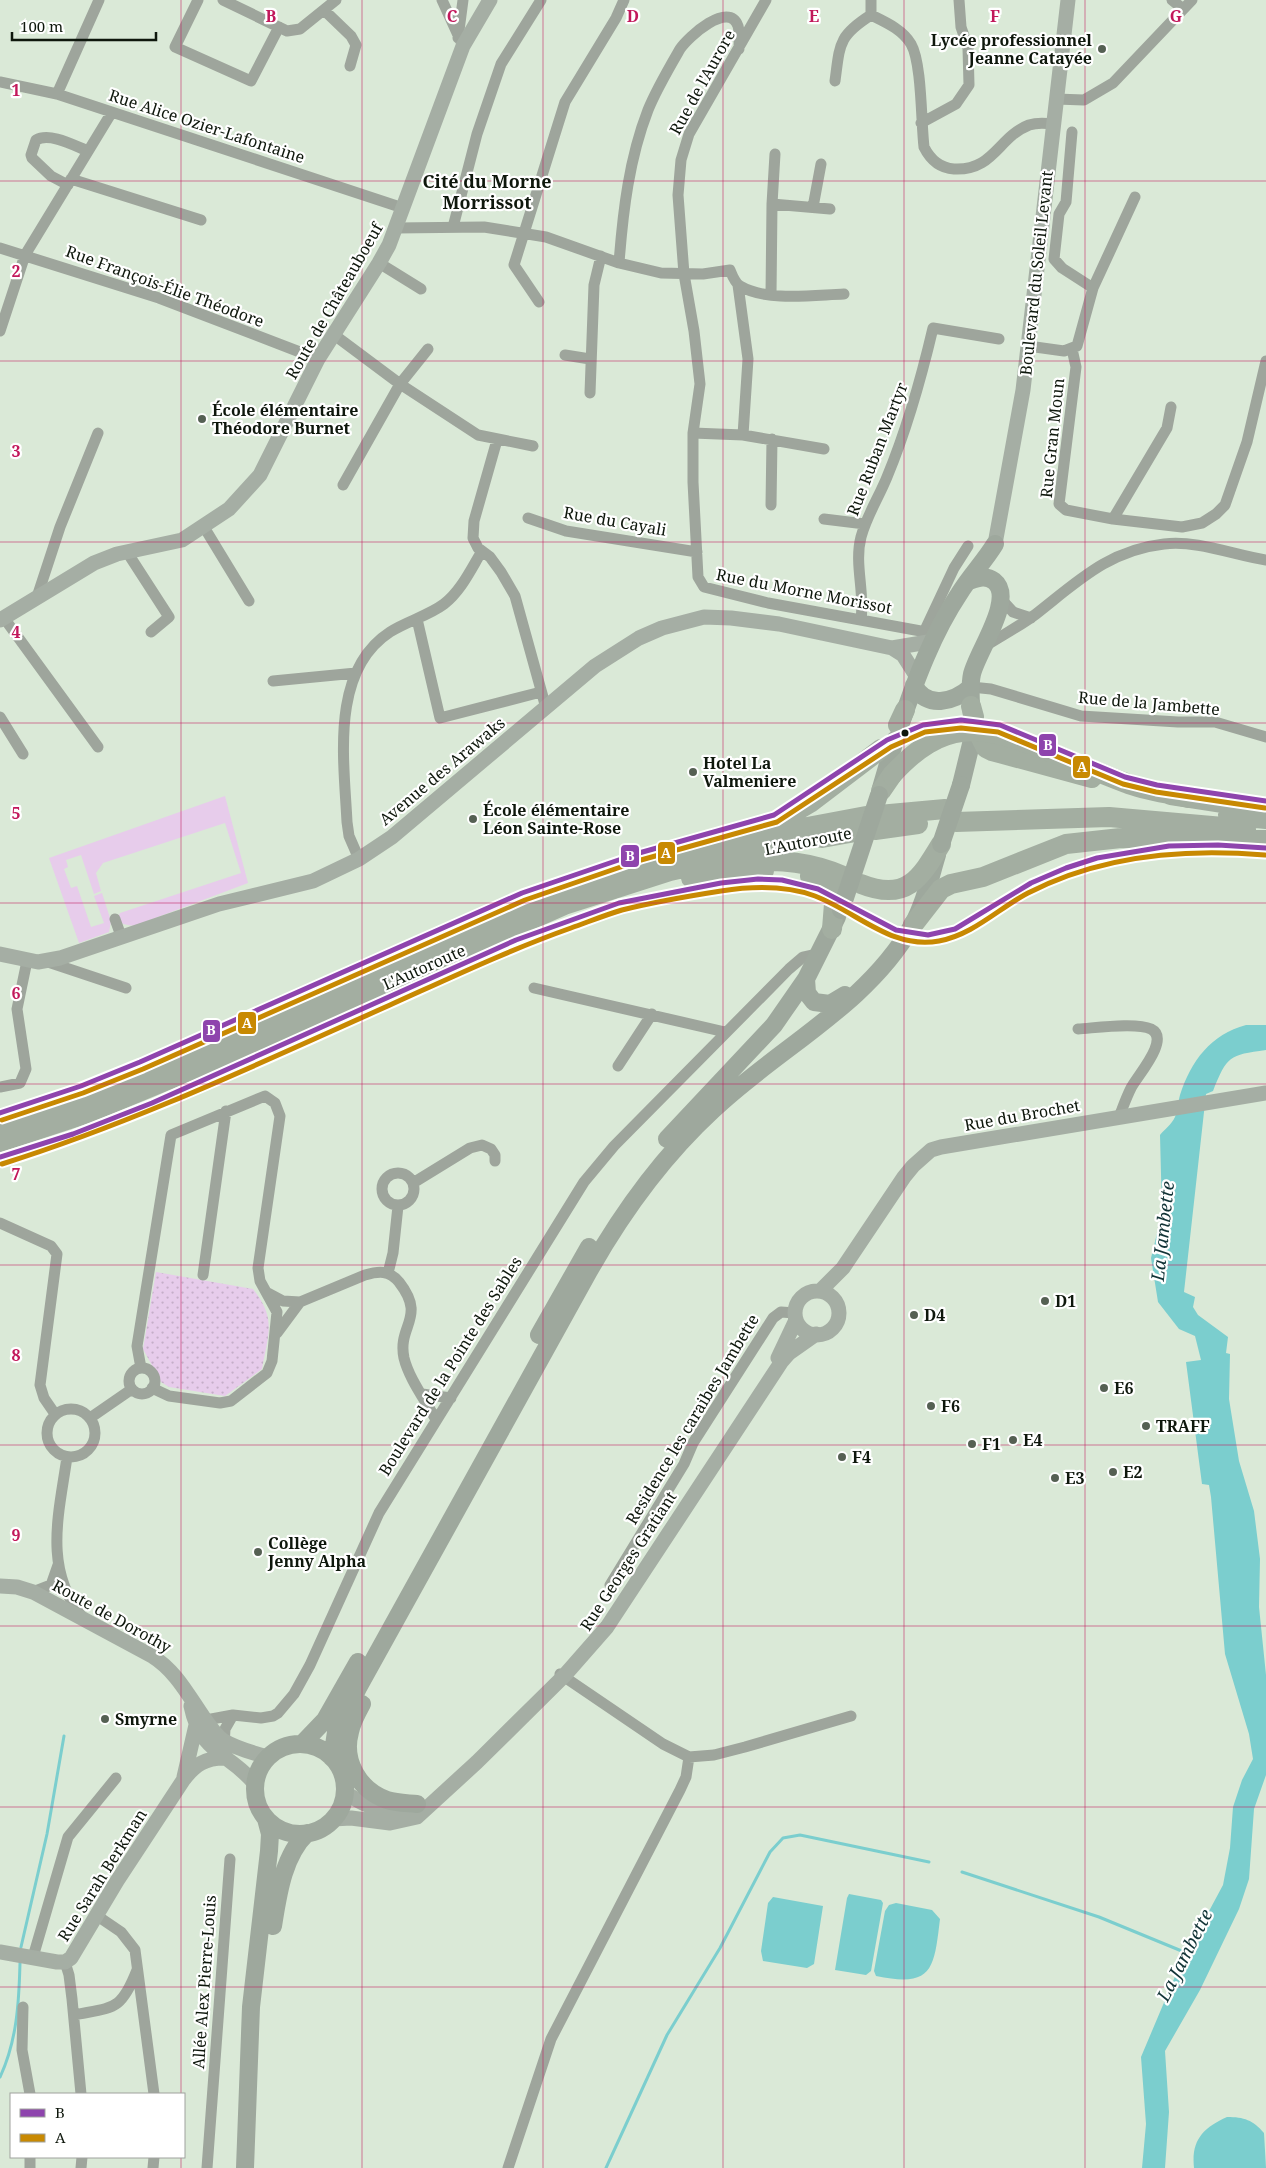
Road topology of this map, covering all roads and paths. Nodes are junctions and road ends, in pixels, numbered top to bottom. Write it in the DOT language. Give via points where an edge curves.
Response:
graph roads {
  1 [pos="99,0"];
  2 [pos="198,0"];
  3 [pos="223,0"];
  4 [pos="336,0"];
  5 [pos="442,0"];
  6 [pos="463,0"];
  7 [pos="490,0"];
  8 [pos="541,0"];
  9 [pos="624,0"];
  10 [pos="766,0"];
  11 [pos="871,0"];
  12 [pos="959,0"];
  13 [pos="1068,0"];
  14 [pos="1172,0"];
  15 [pos="1192,0"];
  16 [pos="1183,8"];
  17 [pos="325,11"];
  18 [pos="871,15"];
  19 [pos="279,27"];
  20 [pos="460,42"];
  21 [pos="739,50"];
  22 [pos="350,66"];
  23 [pos="835,81"];
  24 [pos="0,82"];
  25 [pos="57,94"];
  26 [pos="1056,99"];
  27 [pos="112,112"];
  28 [pos="921,123"];
  29 [pos="1053,124"];
  30 [pos="1072,132"];
  31 [pos="88,151"];
  32 [pos="775,154"];
  33 [pos="821,164"];
  34 [pos="70,182"];
  35 [pos="1135,197"];
  36 [pos="772,204"];
  37 [pos="403,208"];
  38 [pos="813,208"];
  39 [pos="830,209"];
  40 [pos="202,220"];
  41 [pos="453,226"];
  42 [pos="396,228"];
  43 [pos="523,233"];
  44 [pos="0,248"];
  45 [pos="25,255"];
  46 [pos="601,256"];
  47 [pos="380,263"];
  48 [pos="619,263"];
  49 [pos="684,274"];
  50 [pos="738,285"];
  51 [pos="1093,288"];
  52 [pos="421,289"];
  53 [pos="844,294"];
  54 [pos="772,295"];
  55 [pos="539,302"];
  56 [pos="0,330"];
  57 [pos="333,334"];
  58 [pos="999,338"];
  59 [pos="1028,346"];
  60 [pos="428,349"];
  61 [pos="1072,349"];
  62 [pos="565,355"];
  63 [pos="318,359"];
  64 [pos="590,359"];
  65 [pos="1266,361"];
  66 [pos="1265,376"];
  67 [pos="400,384"];
  68 [pos="590,393"];
  69 [pos="1171,407"];
  70 [pos="98,433"];
  71 [pos="693,433"];
  72 [pos="743,435"];
  73 [pos="772,439"];
  74 [pos="497,440"];
  75 [pos="533,446"];
  76 [pos="824,448"];
  77 [pos="343,485"];
  78 [pos="771,505"];
  79 [pos="528,518"];
  80 [pos="824,519"];
  81 [pos="1113,519"];
  82 [pos="865,524"];
  83 [pos="204,527"];
  84 [pos="995,544"];
  85 [pos="968,546"];
  86 [pos="482,551"];
  87 [pos="127,552"];
  88 [pos="697,552"];
  89 [pos="1266,560"];
  90 [pos="969,581"];
  91 [pos="1000,592"];
  92 [pos="38,597"];
  93 [pos="249,601"];
  94 [pos="783,606"];
  95 [pos="1031,618"];
  96 [pos="2,619"];
  97 [pos="417,619"];
  98 [pos="861,620"];
  99 [pos="779,624"];
  100 [pos="150,632"];
  101 [pos="932,635"];
  102 [pos="892,648"];
  103 [pos="982,648"];
  104 [pos="356,673"];
  105 [pos="273,681"];
  106 [pos="915,681"];
  107 [pos="541,692"];
  108 [pos="546,708"];
  109 [pos="0,717"];
  110 [pos="976,721"];
  111 [pos="896,729"];
  112 [pos="1266,737"];
  113 [pos="98,747"];
  114 [pos="23,754"];
  115 [pos="884,787"];
  116 [pos="1189,798"];
  117 [pos="1266,809"];
  118 [pos="950,815"];
  119 [pos="1266,819"];
  120 [pos="870,823"];
  121 [pos="1266,831"];
  122 [pos="1266,840"];
  123 [pos="941,844"];
  124 [pos="685,852"];
  125 [pos="359,859"];
  126 [pos="674,880"];
  127 [pos="564,905"];
  128 [pos="838,909"];
  129 [pos="115,920"];
  130 [pos="912,925"];
  131 [pos="832,929"];
  132 [pos="121,936"];
  133 [pos="821,953"];
  134 [pos="0,954"];
  135 [pos="27,960"];
  136 [pos="45,962"];
  137 [pos="874,978"];
  138 [pos="806,979"];
  139 [pos="126,988"];
  140 [pos="534,988"];
  141 [pos="652,1014"];
  142 [pos="1078,1028"];
  143 [pos="725,1032"];
  144 [pos="618,1066"];
  145 [pos="0,1087"];
  146 [pos="1266,1093"];
  147 [pos="226,1111"];
  148 [pos="1120,1117"];
  149 [pos="0,1125"];
  150 [pos="0,1142"];
  151 [pos="495,1161"];
  152 [pos="413,1183"];
  153 [pos="398,1206"];
  154 [pos="0,1223"];
  155 [pos="843,1268"];
  156 [pos="388,1272"];
  157 [pos="203,1274"];
  158 [pos="820,1291"];
  159 [pos="268,1293"];
  160 [pos="300,1302"];
  161 [pos="837,1304"];
  162 [pos="796,1316"];
  163 [pos="276,1334"];
  164 [pos="816,1334"];
  165 [pos="780,1360"];
  166 [pos="141,1368"];
  167 [pos="152,1388"];
  168 [pos="132,1389"];
  169 [pos="422,1394"];
  170 [pos="451,1398"];
  171 [pos="55,1414"];
  172 [pos="90,1418"];
  173 [pos="436,1420"];
  174 [pos="67,1457"];
  175 [pos="58,1565"];
  176 [pos="420,1576"];
  177 [pos="610,1585"];
  178 [pos="0,1586"];
  179 [pos="33,1592"];
  180 [pos="83,1618"];
  181 [pos="562,1675"];
  182 [pos="233,1715"];
  183 [pos="851,1716"];
  184 [pos="201,1722"];
  185 [pos="223,1740"];
  186 [pos="302,1744"];
  187 [pos="268,1757"];
  188 [pos="690,1757"];
  189 [pos="332,1758"];
  190 [pos="230,1762"];
  191 [pos="116,1778"];
  192 [pos="184,1779"];
  193 [pos="255,1784"];
  194 [pos="345,1792"];
  195 [pos="427,1801"];
  196 [pos="266,1819"];
  197 [pos="333,1819"];
  198 [pos="307,1833"];
  199 [pos="230,1859"];
  200 [pos="96,1915"];
  201 [pos="0,1952"];
  202 [pos="33,1957"];
  203 [pos="65,1962"];
  204 [pos="138,1968"];
  205 [pos="23,2007"];
  206 [pos="74,2015"];
  207 [pos="30,2093"];
  208 [pos="81,2093"];
  209 [pos="154,2093"];
  210 [pos="207,2168"];
  211 [pos="245,2168"];
  212 [pos="256,2168"];
  213 [pos="508,2168"];
  1 -- 25 [label="street"];
  2 -- 19 [label="street" via="175,47 251,81"];
  3 -- 19 [label="street"];
  4 -- 17 [label="street"];
  5 -- 20 [label="street"];
  6 -- 20 [label="street"];
  7 -- 20 [label="main road, Route de Châteauboeuf"];
  8 -- 41 [label="street" via="501,64 477,134"];
  9 -- 43 [label="street" via="566,102"];
  10 -- 21 [label="street, Rue de l'Aurore"];
  11 -- 18 [label="street"];
  12 -- 28 [label="street" via="961,27 968,48 969,85 956,104"];
  13 -- 26 [label="main road, Boulevard du Soleil Levant"];
  14 -- 16 [label="street"];
  15 -- 16 [label="street"];
  16 -- 26 [label="street" via="1114,83 1084,100"];
  17 -- 19 [label="street" via="300,29 287,31"];
  17 -- 22 [label="street" via="356,45"];
  18 -- 23 [label="street" via="848,31 844,38"];
  18 -- 28 [label="street" via="892,25 911,44 916,60"];
  20 -- 37 [label="main road, Route de Châteauboeuf"];
  21 -- 48 [label="street" via="738,25 733,18 724,15 715,16 704,24 681,48 648,109 625,192"];
  21 -- 49 [label="street, Rue de l'Aurore" via="689,134 681,160 678,196"];
  24 -- 25 [label="street, Rue Alice Ozier-Lafontaine"];
  25 -- 27 [label="street, Rue Alice Ozier-Lafontaine"];
  26 -- 29 [label="main road, Boulevard du Soleil Levant"];
  27 -- 31 [label="street"];
  27 -- 37 [label="street, Rue Alice Ozier-Lafontaine"];
  28 -- 29 [label="street" via="924,147 930,158 950,169 966,170 980,166 1029,125"];
  29 -- 59 [label="main road, Boulevard du Soleil Levant"];
  30 -- 51 [label="street" via="1066,202 1059,214 1054,259"];
  31 -- 34 [label="street"];
  31 -- 34 [label="street" via="60,140 36,140 32,158 46,172"];
  32 -- 36 [label="street"];
  33 -- 38 [label="street"];
  34 -- 40 [label="street"];
  34 -- 45 [label="street"];
  35 -- 51 [label="street"];
  36 -- 38 [label="street"];
  36 -- 54 [label="street"];
  37 -- 42 [label="main road, Route de Châteauboeuf"];
  38 -- 39 [label="street"];
  41 -- 42 [label="street"];
  41 -- 43 [label="street"];
  42 -- 47 [label="main road, Route de Châteauboeuf"];
  43 -- 46 [label="street" via="546,237"];
  43 -- 55 [label="street" via="514,265"];
  44 -- 45 [label="street, Rue François-Élie Théodore"];
  45 -- 56 [label="street"];
  45 -- 63 [label="street, Rue François-Élie Théodore" via="159,298"];
  46 -- 48 [label="street"];
  46 -- 64 [label="street" via="594,285"];
  47 -- 52 [label="street"];
  47 -- 57 [label="main road, Route de Châteauboeuf"];
  48 -- 49 [label="street" via="661,273"];
  49 -- 50 [label="street" via="730,270"];
  49 -- 71 [label="street, Rue du Morne Morissot" via="700,384"];
  50 -- 54 [label="street"];
  50 -- 72 [label="street" via="748,359"];
  51 -- 61 [label="street" via="1080,338"];
  53 -- 54 [label="street"];
  57 -- 63 [label="main road, Route de Châteauboeuf"];
  57 -- 67 [label="street"];
  58 -- 82 [label="street, Rue Ruban Martyr" via="933,328 920,386 887,478"];
  59 -- 61 [label="street" via="1064,351"];
  59 -- 84 [label="main road, Boulevard du Soleil Levant"];
  60 -- 67 [label="street"];
  61 -- 81 [label="street, Rue Gran Moun" via="1076,367 1059,504 1066,510"];
  62 -- 64 [label="street"];
  63 -- 83 [label="main road, Route de Châteauboeuf" via="260,475 229,509"];
  64 -- 68 [label="street"];
  65 -- 66 [label="street"];
  66 -- 81 [label="street" via="1225,505 1216,514 1202,523 1182,528"];
  67 -- 74 [label="street" via="478,435"];
  67 -- 77 [label="street"];
  69 -- 81 [label="street" via="1167,428"];
  70 -- 92 [label="street" via="60,527"];
  71 -- 72 [label="street"];
  71 -- 88 [label="street, Rue du Morne Morissot"];
  72 -- 73 [label="street"];
  73 -- 76 [label="street"];
  73 -- 78 [label="street"];
  74 -- 75 [label="street"];
  74 -- 86 [label="street" via="472,531 475,543"];
  79 -- 88 [label="street, Rue du Cayali" via="566,531"];
  80 -- 82 [label="street"];
  82 -- 98 [label="street, Rue Ruban Martyr" via="859,546 863,595"];
  83 -- 87 [label="main road, Route de Châteauboeuf" via="182,540"];
  83 -- 93 [label="street"];
  84 -- 90 [label="main road, Boulevard du Soleil Levant"];
  84 -- 91 [label="main road, Boulevard du Soleil Levant"];
  85 -- 101 [label="street" via="954,568"];
  86 -- 97 [label="street" via="456,593 445,604"];
  86 -- 107 [label="street" via="501,572 515,596"];
  87 -- 92 [label="main road, Route de Châteauboeuf" via="94,563"];
  87 -- 100 [label="street" via="169,617"];
  88 -- 94 [label="street, Rue du Morne Morissot" via="698,577 704,587"];
  89 -- 95 [label="street" via="1183,544 1134,550 1105,561"];
  90 -- 91 [label="main road" via="994,580"];
  90 -- 101 [label="main road, Boulevard du Soleil Levant"];
  91 -- 95 [label="street" via="1013,612"];
  91 -- 103 [label="main road"];
  92 -- 96 [label="main road, Route de Châteauboeuf"];
  94 -- 98 [label="street, Rue du Morne Morissot"];
  94 -- 99 [label="street"];
  95 -- 103 [label="street"];
  96 -- 113 [label="street"];
  97 -- 104 [label="street" via="379,640"];
  97 -- 107 [label="street" via="440,718"];
  98 -- 101 [label="street, Rue du Morne Morissot"];
  99 -- 102 [label="main road, Avenue des Arawaks"];
  99 -- 108 [label="main road, Avenue des Arawaks" via="704,618 662,628 616,652"];
  101 -- 102 [label="main road, Avenue des Arawaks"];
  101 -- 106 [label="main road, Boulevard du Soleil Levant"];
  102 -- 106 [label="main road" via="903,655"];
  103 -- 110 [label="main road" via="975,665"];
  104 -- 105 [label="street"];
  104 -- 125 [label="street" via="346,703 346,778 349,836"];
  106 -- 110 [label="main road" via="926,698 944,702 956,699"];
  106 -- 111 [label="main road, Boulevard du Soleil Levant"];
  107 -- 108 [label="street"];
  108 -- 125 [label="main road, Avenue des Arawaks" via="399,830"];
  109 -- 114 [label="street"];
  110 -- 112 [label="street, Rue de la Jambette" via="991,690 1081,716 1215,722"];
  110 -- 116 [label="highway, bridge" via="1063,769 1130,790"];
  110 -- 123 [label="main road, bridge" via="961,784"];
  111 -- 115 [label="main road, Boulevard du Soleil Levant"];
  111 -- 124 [label="highway" via="827,791 783,819"];
  115 -- 116 [label="highway, bridge" via="910,756 932,742 976,730 1014,738 1129,784"];
  115 -- 128 [label="main road, Boulevard du Soleil Levant, bridge"];
  116 -- 117 [label="highway"];
  118 -- 119 [label="highway, L'Autoroute" via="1046,805 1116,806"];
  118 -- 120 [label="highway, L'Autoroute"];
  118 -- 121 [label="highway, L'Autoroute" via="1109,818"];
  120 -- 124 [label="highway, L'Autoroute"];
  120 -- 127 [label="highway, L'Autoroute" via="670,871"];
  122 -- 130 [label="highway" via="1121,838 1066,844 983,877 950,884 941,889"];
  123 -- 126 [label="highway" via="927,867 909,886 885,891 805,865 770,861 734,865"];
  123 -- 130 [label="main road"];
  124 -- 149 [label="highway, L'Autoroute" via="602,876 525,904 182,1057 84,1098"];
  125 -- 132 [label="main road, Avenue des Arawaks" via="313,881 219,904"];
  126 -- 127 [label="highway"];
  126 -- 128 [label="highway" via="750,871 778,871 816,877 834,888"];
  127 -- 150 [label="highway, L'Autoroute" via="194,1069 88,1113"];
  128 -- 131 [label="highway"];
  129 -- 132 [label="street"];
  130 -- 137 [label="main road"];
  131 -- 133 [label="main road"];
  132 -- 136 [label="main road, Avenue des Arawaks"];
  133 -- 138 [label="main road"];
  133 -- 143 [label="street, Boulevard de la Pointe des Sables" via="804,957 789,969"];
  134 -- 135 [label="main road, Avenue des Arawaks"];
  135 -- 136 [label="main road, Avenue des Arawaks"];
  135 -- 145 [label="street" via="18,1009 26,1069 20,1083"];
  136 -- 139 [label="street"];
  137 -- 138 [label="main road" via="836,1001 825,1004 811,1001"];
  137 -- 176 [label="main road" via="713,1109 648,1179 608,1236"];
  138 -- 186 [label="main road" via="774,1025 667,1139 612,1209 567,1284 344,1688 325,1720"];
  140 -- 141 [label="street"];
  141 -- 143 [label="street"];
  141 -- 144 [label="street"];
  142 -- 148 [label="street" via="1137,1026 1148,1028 1155,1034 1154,1052 1130,1089"];
  143 -- 170 [label="street, Boulevard de la Pointe des Sables" via="614,1146 584,1182"];
  146 -- 148 [label="main road, Rue du Brochet"];
  147 -- 157 [label="street"];
  147 -- 159 [label="street" via="265,1096 276,1103 280,1116 258,1268 260,1281"];
  147 -- 166 [label="street" via="171,1135 137,1346"];
  148 -- 155 [label="main road, Rue du Brochet" via="931,1150 904,1177"];
  151 -- 152 [label="street" via="491,1149 475,1146 450,1158"];
  152 -- 153 [label="street" via="412,1199"];
  152 -- 153 [label="street" via="401,1173 390,1175 383,1183 384,1198"];
  153 -- 156 [label="street"];
  154 -- 171 [label="street" via="51,1246 57,1254 40,1385"];
  155 -- 158 [label="main road, Rue du Brochet"];
  155 -- 161 [label="main road, Rue du Brochet"];
  156 -- 160 [label="street" via="365,1275"];
  156 -- 169 [label="street" via="411,1300 411,1319 403,1351"];
  158 -- 161 [label="main road"];
  158 -- 162 [label="main road" via="803,1296 796,1305"];
  159 -- 160 [label="street" via="283,1301"];
  159 -- 163 [label="street" via="277,1312"];
  160 -- 163 [label="street"];
  161 -- 164 [label="main road" via="836,1323 828,1332"];
  162 -- 164 [label="main road" via="804,1330"];
  162 -- 165 [label="main road"];
  162 -- 177 [label="street, Residence les caraibes Jambette" via="781,1312 773,1318 693,1443 684,1464"];
  163 -- 167 [label="street" via="267,1373 231,1401 220,1403 169,1396"];
  164 -- 165 [label="main road"];
  165 -- 181 [label="main road, Rue Georges Gratiant" via="607,1627"];
  166 -- 167 [label="street" via="154,1376"];
  166 -- 168 [label="street" via="130,1376"];
  167 -- 168 [label="street" via="142,1393"];
  168 -- 172 [label="street"];
  169 -- 170 [label="street"];
  169 -- 173 [label="street"];
  170 -- 173 [label="street, Boulevard de la Pointe des Sables"];
  171 -- 172 [label="street" via="69,1409"];
  171 -- 174 [label="street" via="48,1424 47,1438 54,1451"];
  172 -- 174 [label="street" via="94,1425 94,1442 83,1454"];
  173 -- 182 [label="street, Boulevard de la Pointe des Sables" via="379,1513 294,1694 273,1716"];
  174 -- 175 [label="street" via="56,1546"];
  175 -- 179 [label="street" via="51,1585"];
  175 -- 180 [label="street" via="70,1601"];
  176 -- 189 [label="main road" via="339,1724"];
  176 -- 195 [label="main road" via="352,1724 348,1744 353,1771 367,1789 388,1800"];
  178 -- 179 [label="main road, Route de Dorothy" via="17,1586"];
  179 -- 180 [label="main road, Route de Dorothy"];
  180 -- 184 [label="main road, Route de Dorothy" via="163,1662 180,1681"];
  181 -- 188 [label="street" via="664,1744"];
  181 -- 195 [label="main road, Rue Georges Gratiant"];
  182 -- 184 [label="street, Boulevard de la Pointe des Sables"];
  182 -- 185 [label="street"];
  183 -- 188 [label="street" via="738,1749"];
  184 -- 185 [label="main road"];
  184 -- 190 [label="main road" via="206,1743"];
  184 -- 192 [label="main road"];
  185 -- 187 [label="main road"];
  185 -- 190 [label="street"];
  186 -- 187 [label="main road" via="284,1747"];
  186 -- 189 [label="main road" via="313,1746"];
  187 -- 193 [label="main road" via="259,1769"];
  188 -- 213 [label="street" via="680,1790 551,2039"];
  189 -- 194 [label="main road" via="340,1768"];
  190 -- 192 [label="main road" via="211,1759 197,1764"];
  190 -- 193 [label="main road"];
  191 -- 202 [label="street, Rue Sarah Berkman" via="68,1837"];
  192 -- 200 [label="main road, Rue Sarah Berkman"];
  193 -- 196 [label="main road" via="255,1796"];
  194 -- 195 [label="main road" via="380,1810 398,1810"];
  194 -- 197 [label="main road"];
  195 -- 197 [label="main road" via="416,1817 400,1822"];
  196 -- 198 [label="main road" via="284,1831"];
  196 -- 211 [label="main road" via="270,1834 269,1851 251,2007"];
  197 -- 198 [label="main road"];
  198 -- 212 [label="main road" via="293,1850 285,1871 270,1940 260,2034"];
  199 -- 210 [label="street, Allée Alex Pierre-Louis"];
  200 -- 203 [label="main road, Rue Sarah Berkman" via="71,1958"];
  200 -- 204 [label="street" via="128,1939 135,1950"];
  201 -- 202 [label="main road, Rue Sarah Berkman"];
  202 -- 203 [label="main road, Rue Sarah Berkman"];
  203 -- 206 [label="street"];
  204 -- 206 [label="street" via="129,1991 117,2005"];
  204 -- 209 [label="street"];
  205 -- 207 [label="street" via="22,2050"];
  206 -- 208 [label="street"];
}
